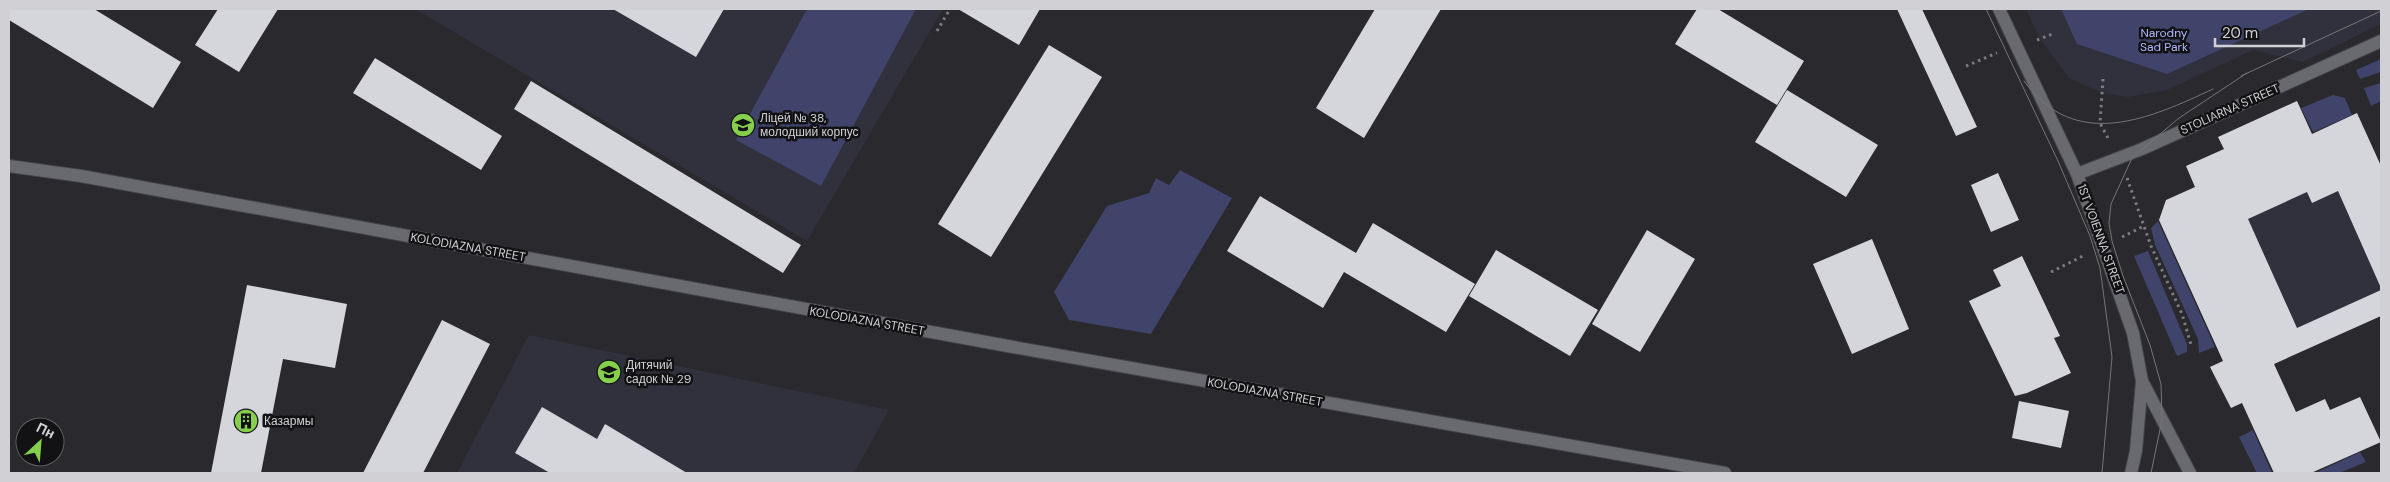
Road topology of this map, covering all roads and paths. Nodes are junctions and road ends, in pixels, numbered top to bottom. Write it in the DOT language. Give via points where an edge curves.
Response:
graph roads {
  1 [pos="950,9"];
  2 [pos="1999,9"];
  3 [pos="937,31"];
  4 [pos="2381,41"];
  5 [pos="2104,79"];
  6 [pos="2118,157"];
  7 [pos="9,166"];
  8 [pos="2077,174"];
  9 [pos="2191,345"];
  10 [pos="2142,381"];
  11 [pos="1725,473"];
  12 [pos="2131,473"];
  13 [pos="2190,473"];
  1 -- 3 [label="path"];
  2 -- 8 [label="street, 1ST VOIENNA STREET"];
  4 -- 6 [label="street, STOLIARNA STREET"];
  5 -- 6 [label="path" via="2100,123"];
  6 -- 8 [label="street, STOLIARNA STREET"];
  6 -- 9 [label="path" via="2151,246 2182,314"];
  7 -- 11 [label="street, KOLODIAZNA STREET" via="81,176 1013,348"];
  8 -- 10 [label="street, 1ST VOIENNA STREET" via="2133,334"];
  10 -- 12 [label="street"];
  10 -- 13 [label="street, 1ST VOIENNA STREET"];
}
